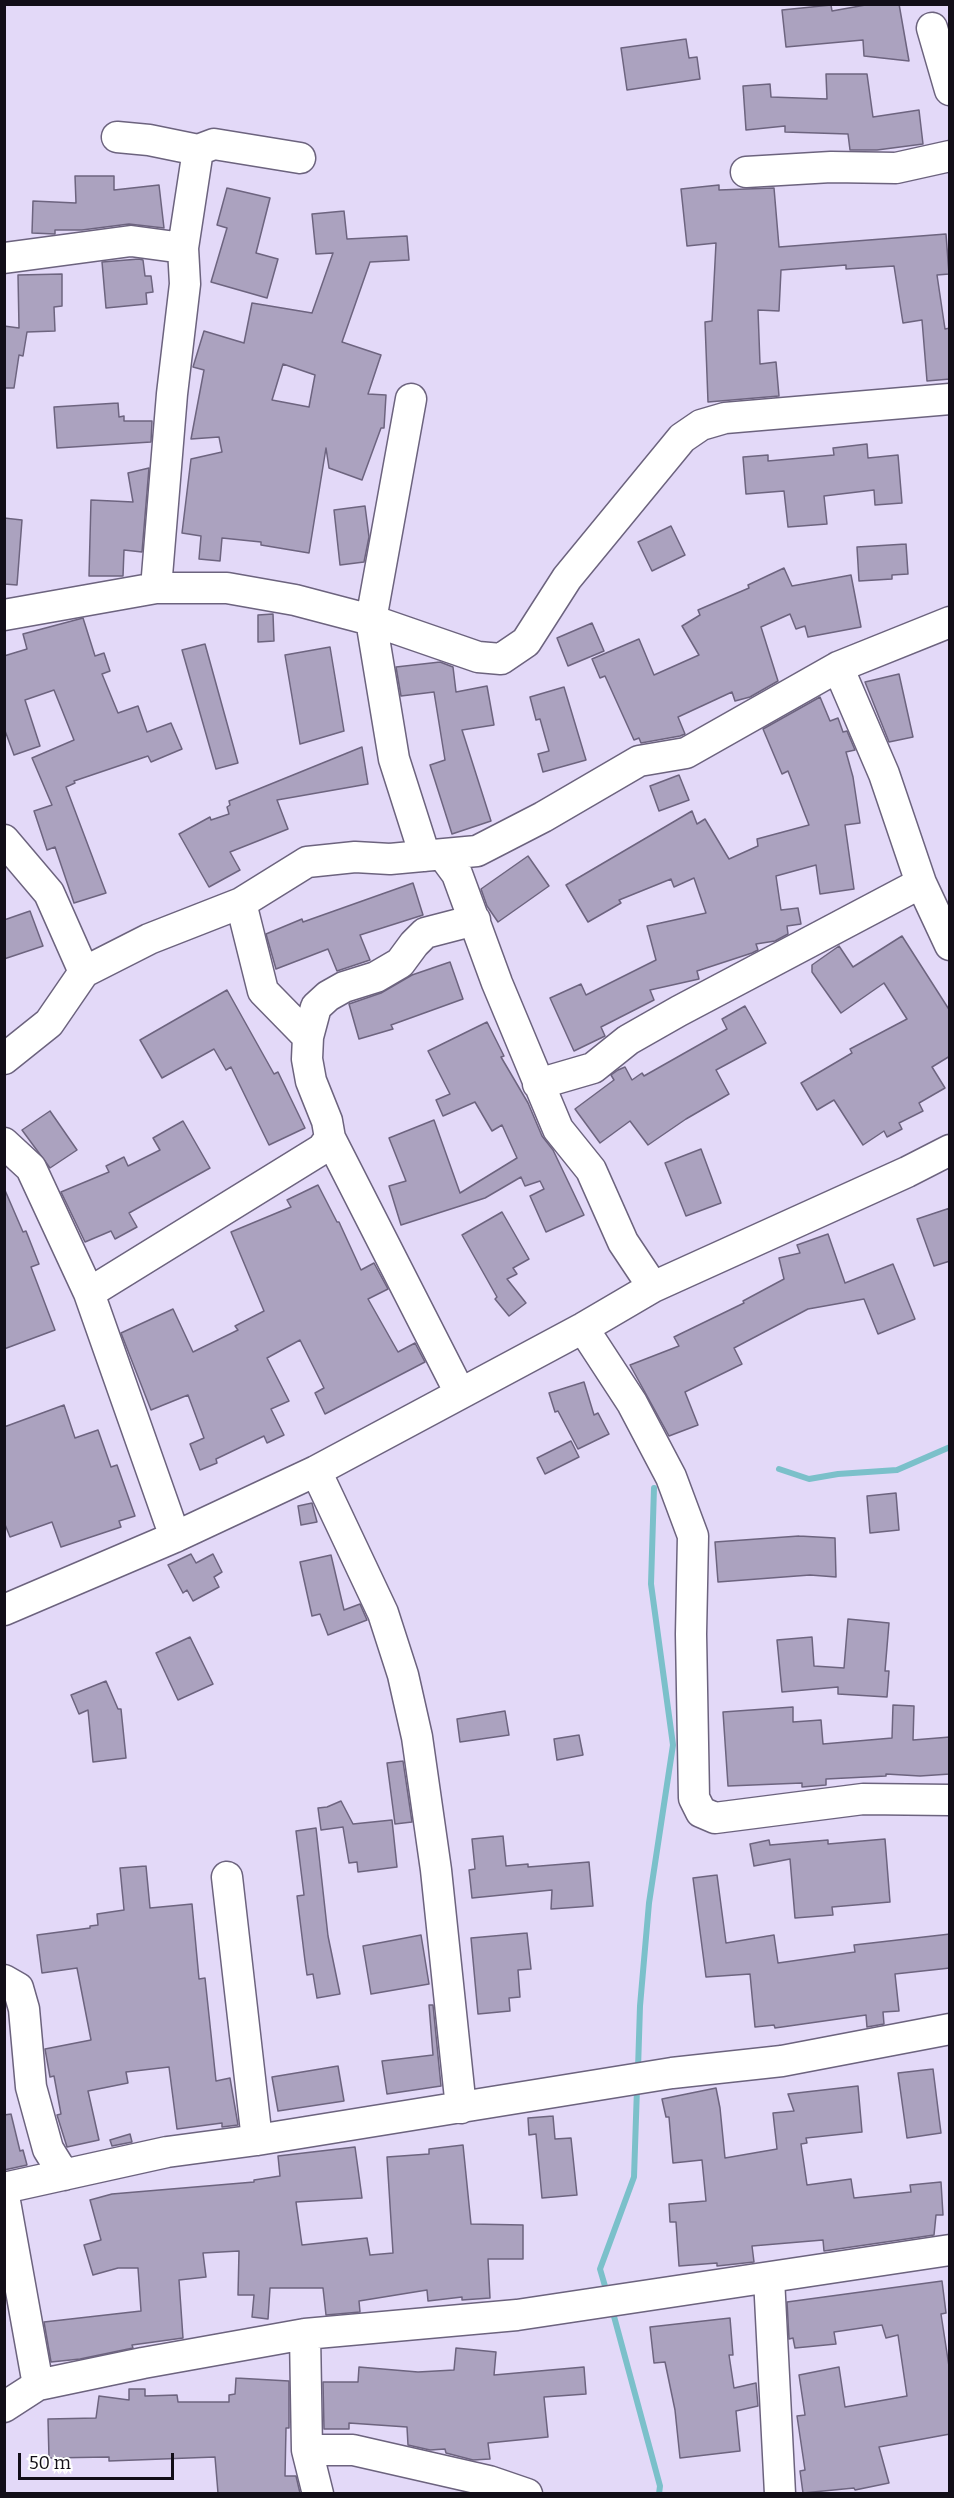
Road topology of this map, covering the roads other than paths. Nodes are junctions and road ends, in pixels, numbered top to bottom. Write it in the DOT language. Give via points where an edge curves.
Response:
graph roads {
  1 [pos="932,28"];
  2 [pos="950,90"];
  3 [pos="117,137"];
  4 [pos="198,150"];
  5 [pos="950,156"];
  6 [pos="300,158"];
  7 [pos="746,172"];
  8 [pos="183,248"];
  9 [pos="4,258"];
  10 [pos="411,399"];
  11 [pos="950,399"];
  12 [pos="156,588"];
  13 [pos="4,615"];
  14 [pos="371,620"];
  15 [pos="950,622"];
  16 [pos="838,667"];
  17 [pos="4,840"];
  18 [pos="442,862"];
  19 [pos="921,883"];
  20 [pos="241,903"];
  21 [pos="475,920"];
  22 [pos="950,945"];
  23 [pos="84,972"];
  24 [pos="308,1037"];
  25 [pos="4,1059"];
  26 [pos="538,1084"];
  27 [pos="330,1138"];
  28 [pos="4,1143"];
  29 [pos="950,1150"];
  30 [pos="653,1287"];
  31 [pos="88,1293"];
  32 [pos="583,1328"];
  33 [pos="460,1394"];
  34 [pos="316,1471"];
  35 [pos="175,1537"];
  36 [pos="4,1610"];
  37 [pos="950,1800"];
  38 [pos="227,1877"];
  39 [pos="4,1980"];
  40 [pos="950,2029"];
  41 [pos="461,2108"];
  42 [pos="257,2140"];
  43 [pos="64,2175"];
  44 [pos="4,2188"];
  45 [pos="4,2196"];
  46 [pos="950,2250"];
  47 [pos="770,2278"];
  48 [pos="305,2334"];
  49 [pos="38,2385"];
  50 [pos="4,2407"];
  51 [pos="307,2450"];
  52 [pos="318,2493"];
  53 [pos="528,2493"];
  54 [pos="780,2493"];
  1 -- 2 [label="street"];
  3 -- 4 [label="street"];
  4 -- 6 [label="street" via="214,144"];
  4 -- 8 [label="street"];
  5 -- 7 [label="street" via="896,168"];
  8 -- 9 [label="street" via="131,241"];
  8 -- 12 [label="street" via="185,284"];
  10 -- 14 [label="street"];
  11 -- 14 [label="street" via="725,418 701,425 682,438 567,578 526,642 501,660 478,657"];
  12 -- 13 [label="street"];
  12 -- 14 [label="street" via="227,588 295,600"];
  14 -- 18 [label="street" via="394,759"];
  15 -- 16 [label="street"];
  16 -- 18 [label="street" via="686,753 639,761 477,851"];
  16 -- 19 [label="street" via="884,774"];
  17 -- 23 [label="street" via="49,893"];
  18 -- 20 [label="street" via="355,857 307,862"];
  18 -- 21 [label="street"];
  19 -- 22 [label="street"];
  19 -- 26 [label="street" via="627,1040 593,1068"];
  20 -- 23 [label="street" via="149,939"];
  20 -- 24 [label="street" via="263,991"];
  21 -- 24 [label="street" via="425,933 400,963 328,996 316,1007"];
  21 -- 26 [label="street"];
  23 -- 25 [label="street" via="49,1023"];
  24 -- 27 [label="street" via="311,1081"];
  26 -- 30 [label="street" via="558,1129 591,1170 623,1242"];
  27 -- 31 [label="street" via="322,1149"];
  27 -- 33 [label="street"];
  28 -- 31 [label="street" via="31,1168"];
  29 -- 30 [label="street"];
  30 -- 32 [label="street"];
  31 -- 35 [label="street"];
  32 -- 33 [label="street"];
  32 -- 37 [label="street" via="642,1422 671,1477 693,1536 694,1798 701,1812 715,1818 863,1799"];
  33 -- 34 [label="street"];
  34 -- 35 [label="street"];
  34 -- 41 [label="street" via="383,1613 403,1675 417,1737 436,1870"];
  35 -- 36 [label="street"];
  38 -- 42 [label="street"];
  39 -- 43 [label="street" via="18,1988 24,2009 31,2087 48,2150"];
  40 -- 41 [label="street" via="782,2061 672,2073"];
  41 -- 42 [label="street"];
  42 -- 43 [label="street" via="168,2152"];
  43 -- 44 [label="street"];
  45 -- 49 [label="street"];
  46 -- 47 [label="street"];
  47 -- 48 [label="street" via="517,2315"];
  47 -- 54 [label="street"];
  48 -- 49 [label="street"];
  48 -- 51 [label="street"];
  49 -- 50 [label="street"];
  51 -- 52 [label="street"];
  51 -- 53 [label="street" via="353,2450"];
}
